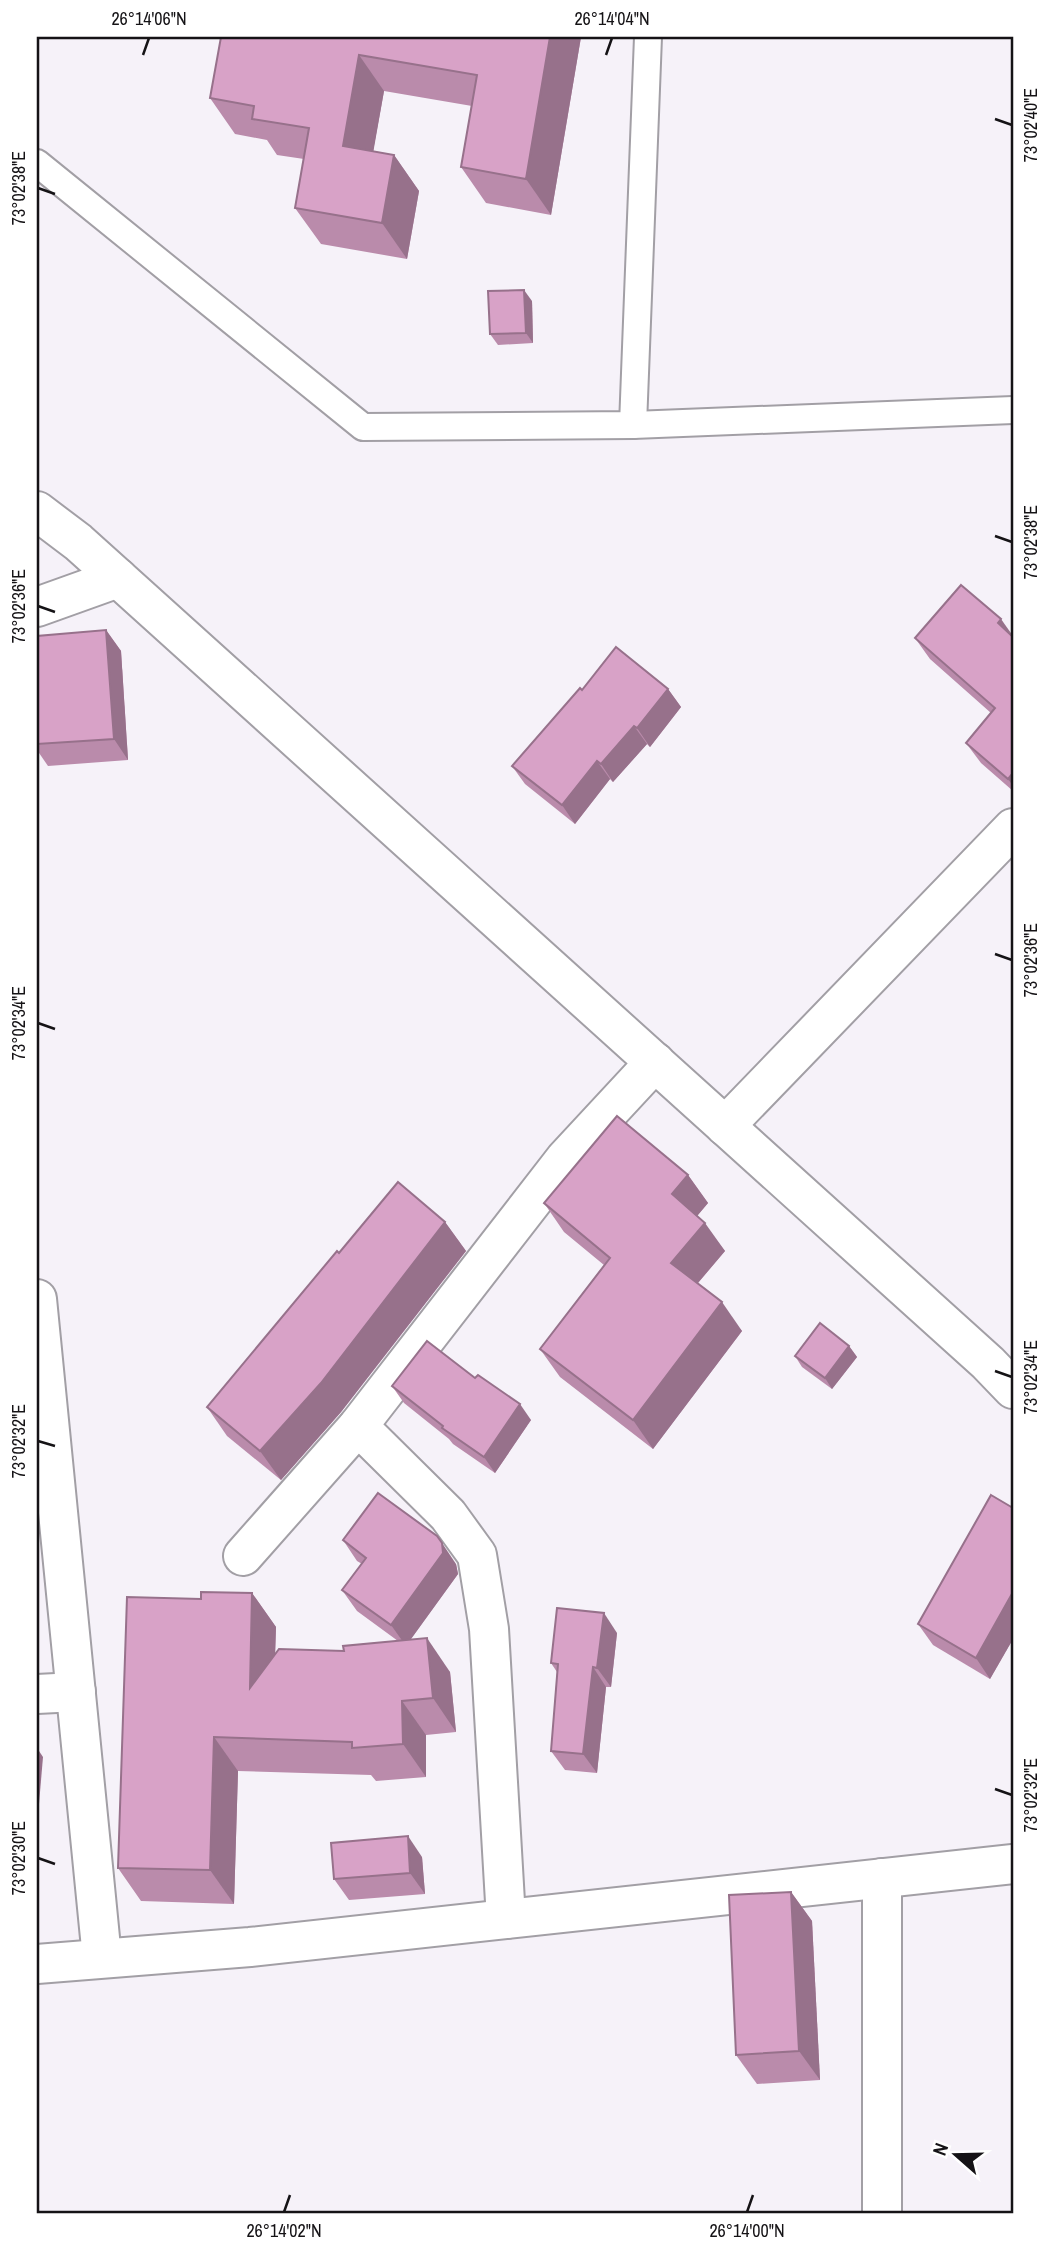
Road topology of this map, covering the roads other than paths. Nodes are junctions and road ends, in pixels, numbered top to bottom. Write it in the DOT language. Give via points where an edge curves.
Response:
graph roads {
  1 [pos="648,37"];
  2 [pos="37,163"];
  3 [pos="1013,410"];
  4 [pos="633,425"];
  5 [pos="37,511"];
  6 [pos="118,578"];
  7 [pos="37,607"];
  8 [pos="1013,828"];
  9 [pos="655,1062"];
  10 [pos="725,1126"];
  11 [pos="37,1299"];
  12 [pos="1013,1389"];
  13 [pos="358,1426"];
  14 [pos="44,1444"];
  15 [pos="243,1556"];
  16 [pos="76,1692"];
  17 [pos="37,1694"];
  18 [pos="1013,1864"];
  19 [pos="882,1878"];
  20 [pos="506,1919"];
  21 [pos="102,1958"];
  22 [pos="37,1964"];
  23 [pos="882,2213"];
  1 -- 4 [label="lane"];
  2 -- 4 [label="lane" via="363,426"];
  3 -- 4 [label="lane"];
  5 -- 6 [label="street"];
  6 -- 7 [label="street"];
  6 -- 9 [label="street"];
  8 -- 10 [label="street"];
  9 -- 10 [label="street"];
  9 -- 13 [label="street" via="565,1159"];
  10 -- 12 [label="street"];
  11 -- 14 [label="street"];
  13 -- 15 [label="street"];
  13 -- 20 [label="street" via="448,1516 477,1555 489,1629"];
  14 -- 16 [label="street"];
  16 -- 17 [label="street"];
  16 -- 21 [label="street"];
  18 -- 19 [label="street"];
  19 -- 20 [label="street"];
  19 -- 23 [label="street"];
  20 -- 21 [label="street"];
  21 -- 22 [label="street"];
}
